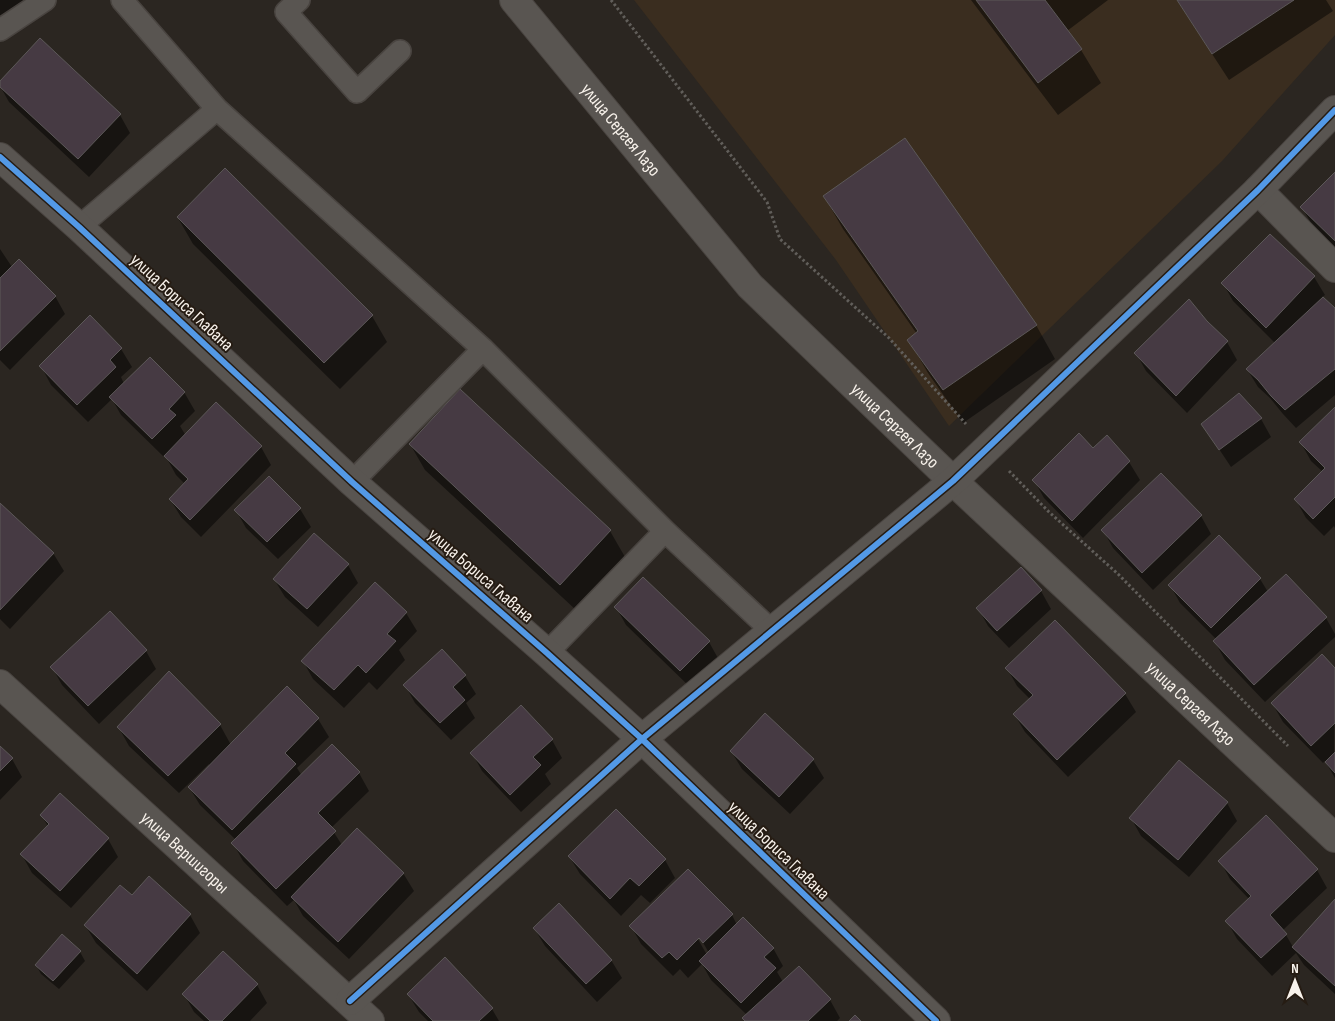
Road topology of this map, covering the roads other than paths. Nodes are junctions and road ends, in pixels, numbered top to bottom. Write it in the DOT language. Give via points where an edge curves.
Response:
graph roads {
  1 [pos="45,0"];
  2 [pos="122,0"];
  3 [pos="299,0"];
  4 [pos="514,0"];
  5 [pos="0,30"];
  6 [pos="400,51"];
  7 [pos="217,109"];
  8 [pos="1335,110"];
  9 [pos="0,157"];
  10 [pos="1258,190"];
  11 [pos="79,226"];
  12 [pos="1335,268"];
  13 [pos="483,349"];
  14 [pos="953,481"];
  15 [pos="352,482"];
  16 [pos="665,531"];
  17 [pos="772,631"];
  18 [pos="547,653"];
  19 [pos="0,684"];
  20 [pos="642,740"];
  21 [pos="1335,838"];
  22 [pos="350,1001"];
  23 [pos="370,1021"];
  24 [pos="936,1021"];
  1 -- 5 [label="lane"];
  2 -- 7 [label="lane"];
  3 -- 6 [label="lane" via="286,12 357,92"];
  4 -- 14 [label="street, улица Сергея Лазо" via="750,286"];
  7 -- 11 [label="lane"];
  7 -- 13 [label="lane"];
  8 -- 10 [label="street"];
  9 -- 11 [label="street, улица Бориса Главана"];
  10 -- 12 [label="street"];
  10 -- 14 [label="street"];
  11 -- 15 [label="street, улица Бориса Главана"];
  13 -- 15 [label="lane"];
  13 -- 16 [label="lane"];
  14 -- 17 [label="street"];
  14 -- 21 [label="street, улица Сергея Лазо"];
  15 -- 18 [label="street, улица Бориса Главана"];
  16 -- 17 [label="lane"];
  16 -- 18 [label="lane"];
  17 -- 20 [label="street"];
  18 -- 20 [label="street, улица Бориса Главана"];
  19 -- 22 [label="street, улица Вершигоры"];
  20 -- 22 [label="street"];
  20 -- 24 [label="street, улица Бориса Главана"];
  22 -- 23 [label="street, улица Вершигоры"];
}
